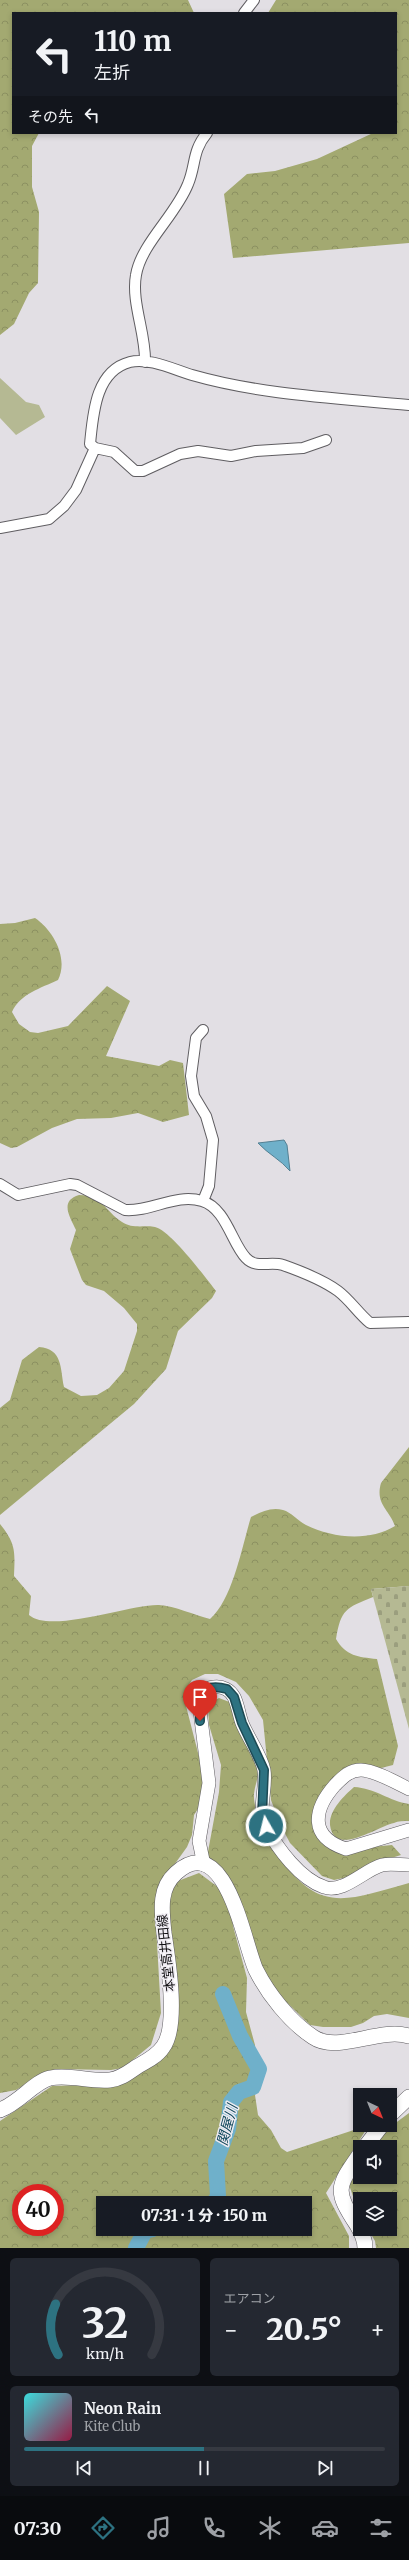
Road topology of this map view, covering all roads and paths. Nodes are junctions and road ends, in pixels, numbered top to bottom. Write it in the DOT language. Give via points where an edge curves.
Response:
graph roads {
  1 [pos="254,0"];
  2 [pos="245,12"];
  3 [pos="206,134"];
  4 [pos="146,362"];
  5 [pos="409,406"];
  6 [pos="326,440"];
  7 [pos="95,448"];
  8 [pos="0,528"];
  9 [pos="203,1030"];
  10 [pos="0,1184"];
  11 [pos="203,1201"];
  12 [pos="409,1322"];
  13 [pos="409,1789"];
  14 [pos="409,1830"];
  15 [pos="204,1865"];
  16 [pos="409,1865"];
  17 [pos="409,2036"];
  18 [pos="409,2097"];
  19 [pos="397,2108"];
  20 [pos="0,2110"];
  21 [pos="377,2132"];
  22 [pos="370,2140"];
  23 [pos="353,2164"];
  24 [pos="365,2248"];
  1 -- 2 [label="street"];
  3 -- 4 [label="street" via="194,154 188,183 167,222 143,252 136,276 136,304 146,345"];
  4 -- 5 [label="street" via="212,381"];
  4 -- 7 [label="street" via="130,362 103,380 93,413 90,444"];
  6 -- 7 [label="street" via="303,448 256,451 231,456 198,451 185,453 143,471 129,468 114,452"];
  7 -- 8 [label="street" via="76,490 54,515 44,520 20,522"];
  9 -- 11 [label="street" via="196,1038 191,1076 194,1096 206,1116 213,1140 209,1186"];
  10 -- 11 [label="street" via="18,1195 70,1184 78,1185 125,1210 181,1198"];
  11 -- 12 [label="street" via="228,1223 246,1258 261,1266 280,1264 337,1290 370,1323"];
  13 -- 14 [label="street" via="362,1770 351,1771 326,1796 317,1814 323,1832 336,1845 346,1849"];
  15 -- 16 [label="street" via="199,1841 210,1783 199,1703 202,1693 210,1688 219,1687 227,1689 234,1697 242,1723 264,1770 262,1816 266,1826 287,1858 302,1873 317,1884 336,1889 370,1869 384,1864"];
  15 -- 17 [label="main road" via="225,1883 232,1897 255,1968 263,1983 306,2032 315,2039 340,2042 385,2033"];
  15 -- 20 [label="main road, 本堂高井田線" via="185,1866 174,1875 165,1889 161,1908 170,1975 171,2005 168,2036 157,2055 122,2077 110,2080 69,2076 49,2078 16,2103"];
  18 -- 19 [label="main road"];
  21 -- 22 [label="main road"];
  23 -- 24 [label="main road" via="345,2175 340,2194 343,2204 363,2235"];
}
